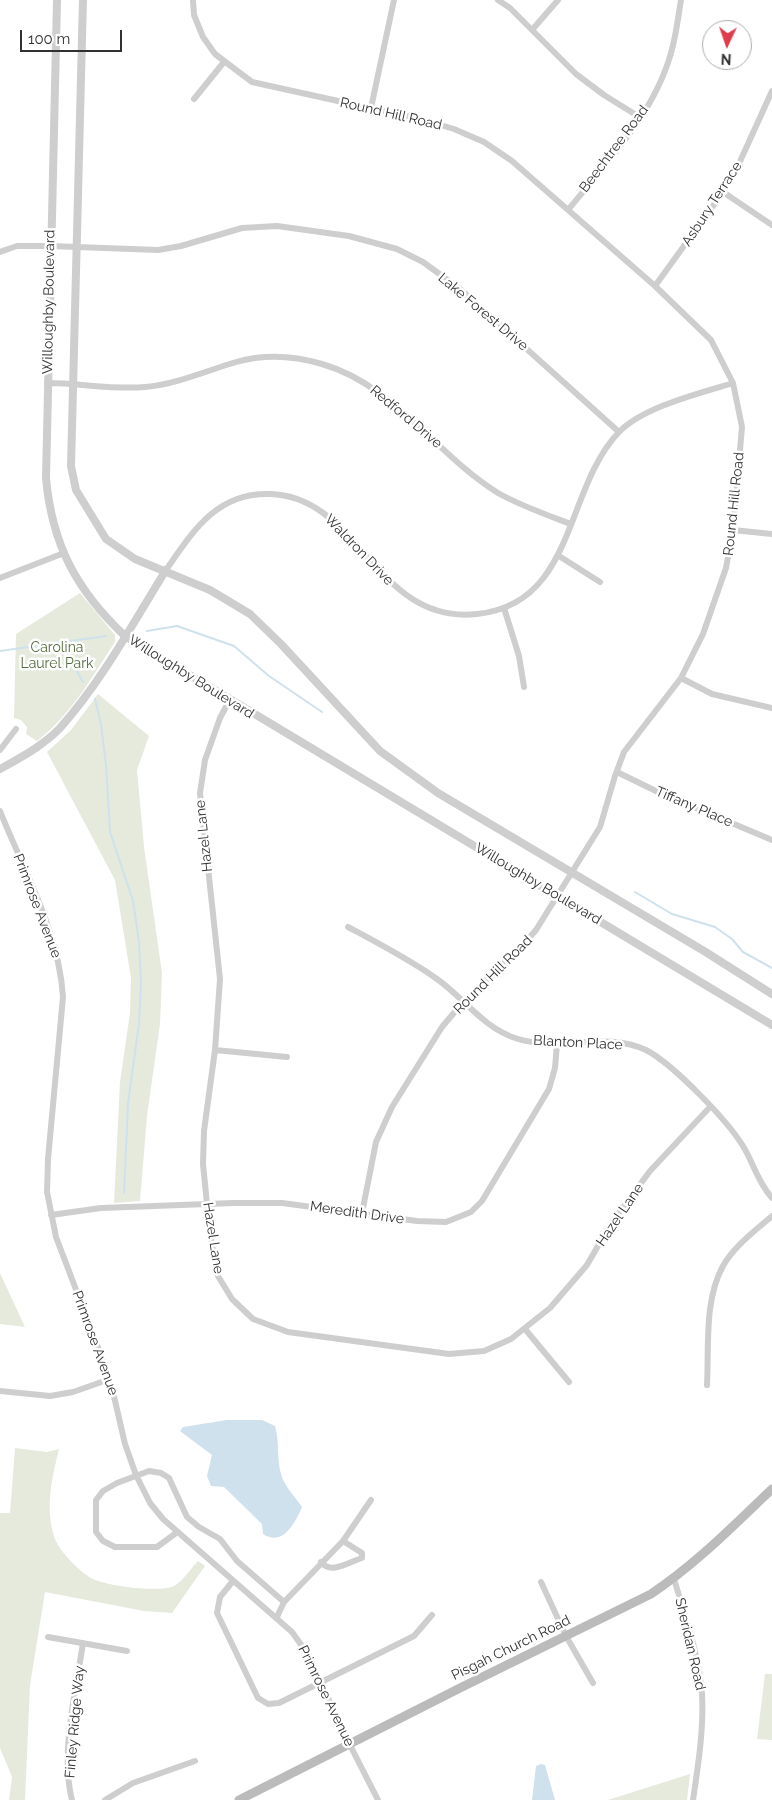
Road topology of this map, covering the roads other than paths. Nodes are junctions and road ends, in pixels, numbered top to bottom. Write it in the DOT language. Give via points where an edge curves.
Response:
graph roads {
  1 [pos="57,0"];
  2 [pos="83,0"];
  3 [pos="193,0"];
  4 [pos="394,0"];
  5 [pos="498,0"];
  6 [pos="558,0"];
  7 [pos="681,0"];
  8 [pos="532,30"];
  9 [pos="224,62"];
  10 [pos="772,90"];
  11 [pos="194,99"];
  12 [pos="371,108"];
  13 [pos="641,118"];
  14 [pos="722,192"];
  15 [pos="568,210"];
  16 [pos="772,225"];
  17 [pos="50,246"];
  18 [pos="75,247"];
  19 [pos="0,252"];
  20 [pos="655,286"];
  21 [pos="47,383"];
  22 [pos="73,383"];
  23 [pos="733,383"];
  24 [pos="619,432"];
  25 [pos="571,524"];
  26 [pos="733,530"];
  27 [pos="772,534"];
  28 [pos="64,553"];
  29 [pos="559,556"];
  30 [pos="166,570"];
  31 [pos="0,578"];
  32 [pos="600,582"];
  33 [pos="504,608"];
  34 [pos="125,636"];
  35 [pos="681,678"];
  36 [pos="524,687"];
  37 [pos="229,701"];
  38 [pos="772,708"];
  39 [pos="16,729"];
  40 [pos="0,750"];
  41 [pos="0,768"];
  42 [pos="617,772"];
  43 [pos="0,811"];
  44 [pos="772,840"];
  45 [pos="572,873"];
  46 [pos="558,896"];
  47 [pos="348,927"];
  48 [pos="772,994"];
  49 [pos="463,1002"];
  50 [pos="772,1025"];
  51 [pos="557,1044"];
  52 [pos="215,1050"];
  53 [pos="287,1057"];
  54 [pos="710,1107"];
  55 [pos="772,1198"];
  56 [pos="207,1204"];
  57 [pos="362,1213"];
  58 [pos="50,1215"];
  59 [pos="772,1216"];
  60 [pos="525,1329"];
  61 [pos="110,1379"];
  62 [pos="569,1382"];
  63 [pos="706,1385"];
  64 [pos="0,1391"];
  65 [pos="136,1475"];
  66 [pos="772,1489"];
  67 [pos="371,1500"];
  68 [pos="176,1533"];
  69 [pos="342,1541"];
  70 [pos="320,1562"];
  71 [pos="674,1579"];
  72 [pos="233,1581"];
  73 [pos="541,1582"];
  74 [pos="284,1602"];
  75 [pos="432,1615"];
  76 [pos="277,1617"];
  77 [pos="566,1636"];
  78 [pos="48,1637"];
  79 [pos="83,1643"];
  80 [pos="127,1651"];
  81 [pos="593,1683"];
  82 [pos="321,1684"];
  83 [pos="350,1746"];
  84 [pos="195,1760"];
  85 [pos="72,1800"];
  86 [pos="105,1800"];
  87 [pos="239,1800"];
  88 [pos="378,1800"];
  89 [pos="693,1800"];
  1 -- 17 [label="street, Willoughby Boulevard"];
  2 -- 18 [label="street, Willoughby Boulevard"];
  3 -- 9 [label="street, Round Hill Road" via="194,15 203,37"];
  4 -- 12 [label="street"];
  5 -- 8 [label="street"];
  6 -- 8 [label="street"];
  7 -- 13 [label="street, Beechtree Road" via="671,54"];
  8 -- 13 [label="street" via="576,74"];
  9 -- 11 [label="street"];
  9 -- 12 [label="street, Round Hill Road" via="252,82"];
  10 -- 14 [label="street, Asbury Terrace" via="741,160"];
  12 -- 15 [label="street, Round Hill Road" via="454,129 484,142 512,161"];
  13 -- 15 [label="street, Beechtree Road"];
  14 -- 16 [label="street"];
  14 -- 20 [label="street, Asbury Terrace"];
  15 -- 20 [label="street, Round Hill Road"];
  17 -- 18 [label="street, Lake Forest Drive"];
  17 -- 19 [label="street, Lake Forest Drive" via="17,246"];
  17 -- 21 [label="street, Willoughby Boulevard"];
  18 -- 22 [label="street, Willoughby Boulevard"];
  18 -- 24 [label="street, Lake Forest Drive" via="158,250 242,228 276,226 348,236 397,249 423,262 460,289"];
  20 -- 23 [label="street, Round Hill Road" via="711,340"];
  21 -- 22 [label="street, Redford Drive"];
  21 -- 28 [label="street, Willoughby Boulevard" via="46,478 49,507"];
  22 -- 25 [label="street, Redford Drive" via="118,388 146,387 172,383 239,361 277,356 321,364 347,373 376,390 498,492"];
  22 -- 30 [label="street, Willoughby Boulevard" via="71,466 76,490 106,539 135,558"];
  23 -- 24 [label="street, Waldron Drive" via="676,400 638,418"];
  23 -- 26 [label="street, Round Hill Road" via="742,427"];
  24 -- 25 [label="street, Waldron Drive" via="594,469"];
  25 -- 29 [label="street, Waldron Drive"];
  26 -- 27 [label="street"];
  26 -- 35 [label="street, Round Hill Road" via="716,603"];
  28 -- 31 [label="street"];
  28 -- 34 [label="street, Willoughby Boulevard" via="82,589 101,614"];
  29 -- 32 [label="street"];
  29 -- 33 [label="street, Waldron Drive" via="547,575 524,597"];
  30 -- 33 [label="street, Waldron Drive" via="197,525 218,509 236,497 256,493 278,494 320,510 392,585 422,605 450,614 478,614"];
  30 -- 34 [label="street, Waldron Drive"];
  30 -- 45 [label="street, Willoughby Boulevard" via="210,590 250,614 374,746 405,772"];
  33 -- 36 [label="street" via="519,656"];
  34 -- 37 [label="street, Willoughby Boulevard"];
  34 -- 41 [label="street, Waldron Drive" via="59,728"];
  35 -- 38 [label="street" via="712,694"];
  35 -- 42 [label="street, Round Hill Road" via="624,752"];
  37 -- 46 [label="street, Willoughby Boulevard"];
  37 -- 52 [label="street, Hazel Lane" via="205,760 200,793 220,979"];
  39 -- 40 [label="street"];
  42 -- 44 [label="street, Tiffany Place"];
  42 -- 45 [label="street, Round Hill Road" via="600,827"];
  43 -- 58 [label="street, Primrose Avenue" via="48,928 62,978 48,1159"];
  45 -- 46 [label="street, Round Hill Road"];
  45 -- 48 [label="street, Willoughby Boulevard"];
  46 -- 49 [label="street, Round Hill Road" via="522,947"];
  46 -- 50 [label="street, Willoughby Boulevard"];
  47 -- 49 [label="street, Blanton Place" via="426,970"];
  49 -- 51 [label="street, Blanton Place" via="496,1030 518,1039"];
  49 -- 57 [label="street, Round Hill Road" via="442,1027 392,1107 376,1142"];
  51 -- 54 [label="street, Blanton Place" via="595,1042 646,1050 670,1068"];
  51 -- 57 [label="street, Meredith Drive" via="555,1068 548,1089 482,1201 471,1212 446,1222"];
  52 -- 53 [label="street"];
  52 -- 56 [label="street, Hazel Lane" via="204,1131"];
  54 -- 55 [label="street, Blanton Place" via="733,1130 760,1185"];
  54 -- 60 [label="street, Hazel Lane" via="650,1171 610,1225 587,1265 550,1308"];
  56 -- 57 [label="street, Meredith Drive" via="282,1203"];
  56 -- 58 [label="street, Meredith Drive" via="101,1208"];
  56 -- 60 [label="street, Hazel Lane" via="218,1276 232,1300 253,1318 279,1329 449,1354 484,1351"];
  58 -- 61 [label="street, Primrose Avenue"];
  59 -- 63 [label="street" via="741,1244 723,1266 711,1303"];
  60 -- 62 [label="street"];
  61 -- 64 [label="street" via="50,1396"];
  61 -- 65 [label="street, Primrose Avenue" via="125,1444"];
  65 -- 68 [label="street, Primrose Avenue" via="150,1502"];
  65 -- 68 [label="street" via="103,1491 96,1500 96,1532 103,1541 115,1547 144,1548 157,1547"];
  65 -- 74 [label="street" via="149,1471 169,1478 187,1517 220,1540 236,1561"];
  66 -- 71 [label="main road, Pisgah Church Road"];
  67 -- 69 [label="street"];
  68 -- 72 [label="street, Primrose Avenue"];
  69 -- 70 [label="street"];
  69 -- 70 [label="street" via="362,1553 362,1558 334,1568 327,1568"];
  70 -- 74 [label="street"];
  71 -- 77 [label="main road, Pisgah Church Road" via="651,1594"];
  71 -- 89 [label="street, Sheridan Road" via="690,1634 702,1695"];
  72 -- 76 [label="street, Primrose Avenue"];
  72 -- 82 [label="street" via="220,1597 217,1612 258,1698 268,1704 279,1704"];
  73 -- 77 [label="street"];
  74 -- 76 [label="street"];
  75 -- 82 [label="street" via="414,1636"];
  76 -- 82 [label="street, Primrose Avenue" via="307,1653"];
  77 -- 81 [label="street"];
  77 -- 83 [label="main road, Pisgah Church Road"];
  78 -- 79 [label="street"];
  79 -- 80 [label="street"];
  79 -- 85 [label="street, Finley Ridge Way" via="68,1760"];
  82 -- 83 [label="street, Primrose Avenue"];
  83 -- 87 [label="main road, Pisgah Church Road"];
  83 -- 88 [label="street, Primrose Avenue"];
  84 -- 86 [label="street" via="133,1783"];
}
